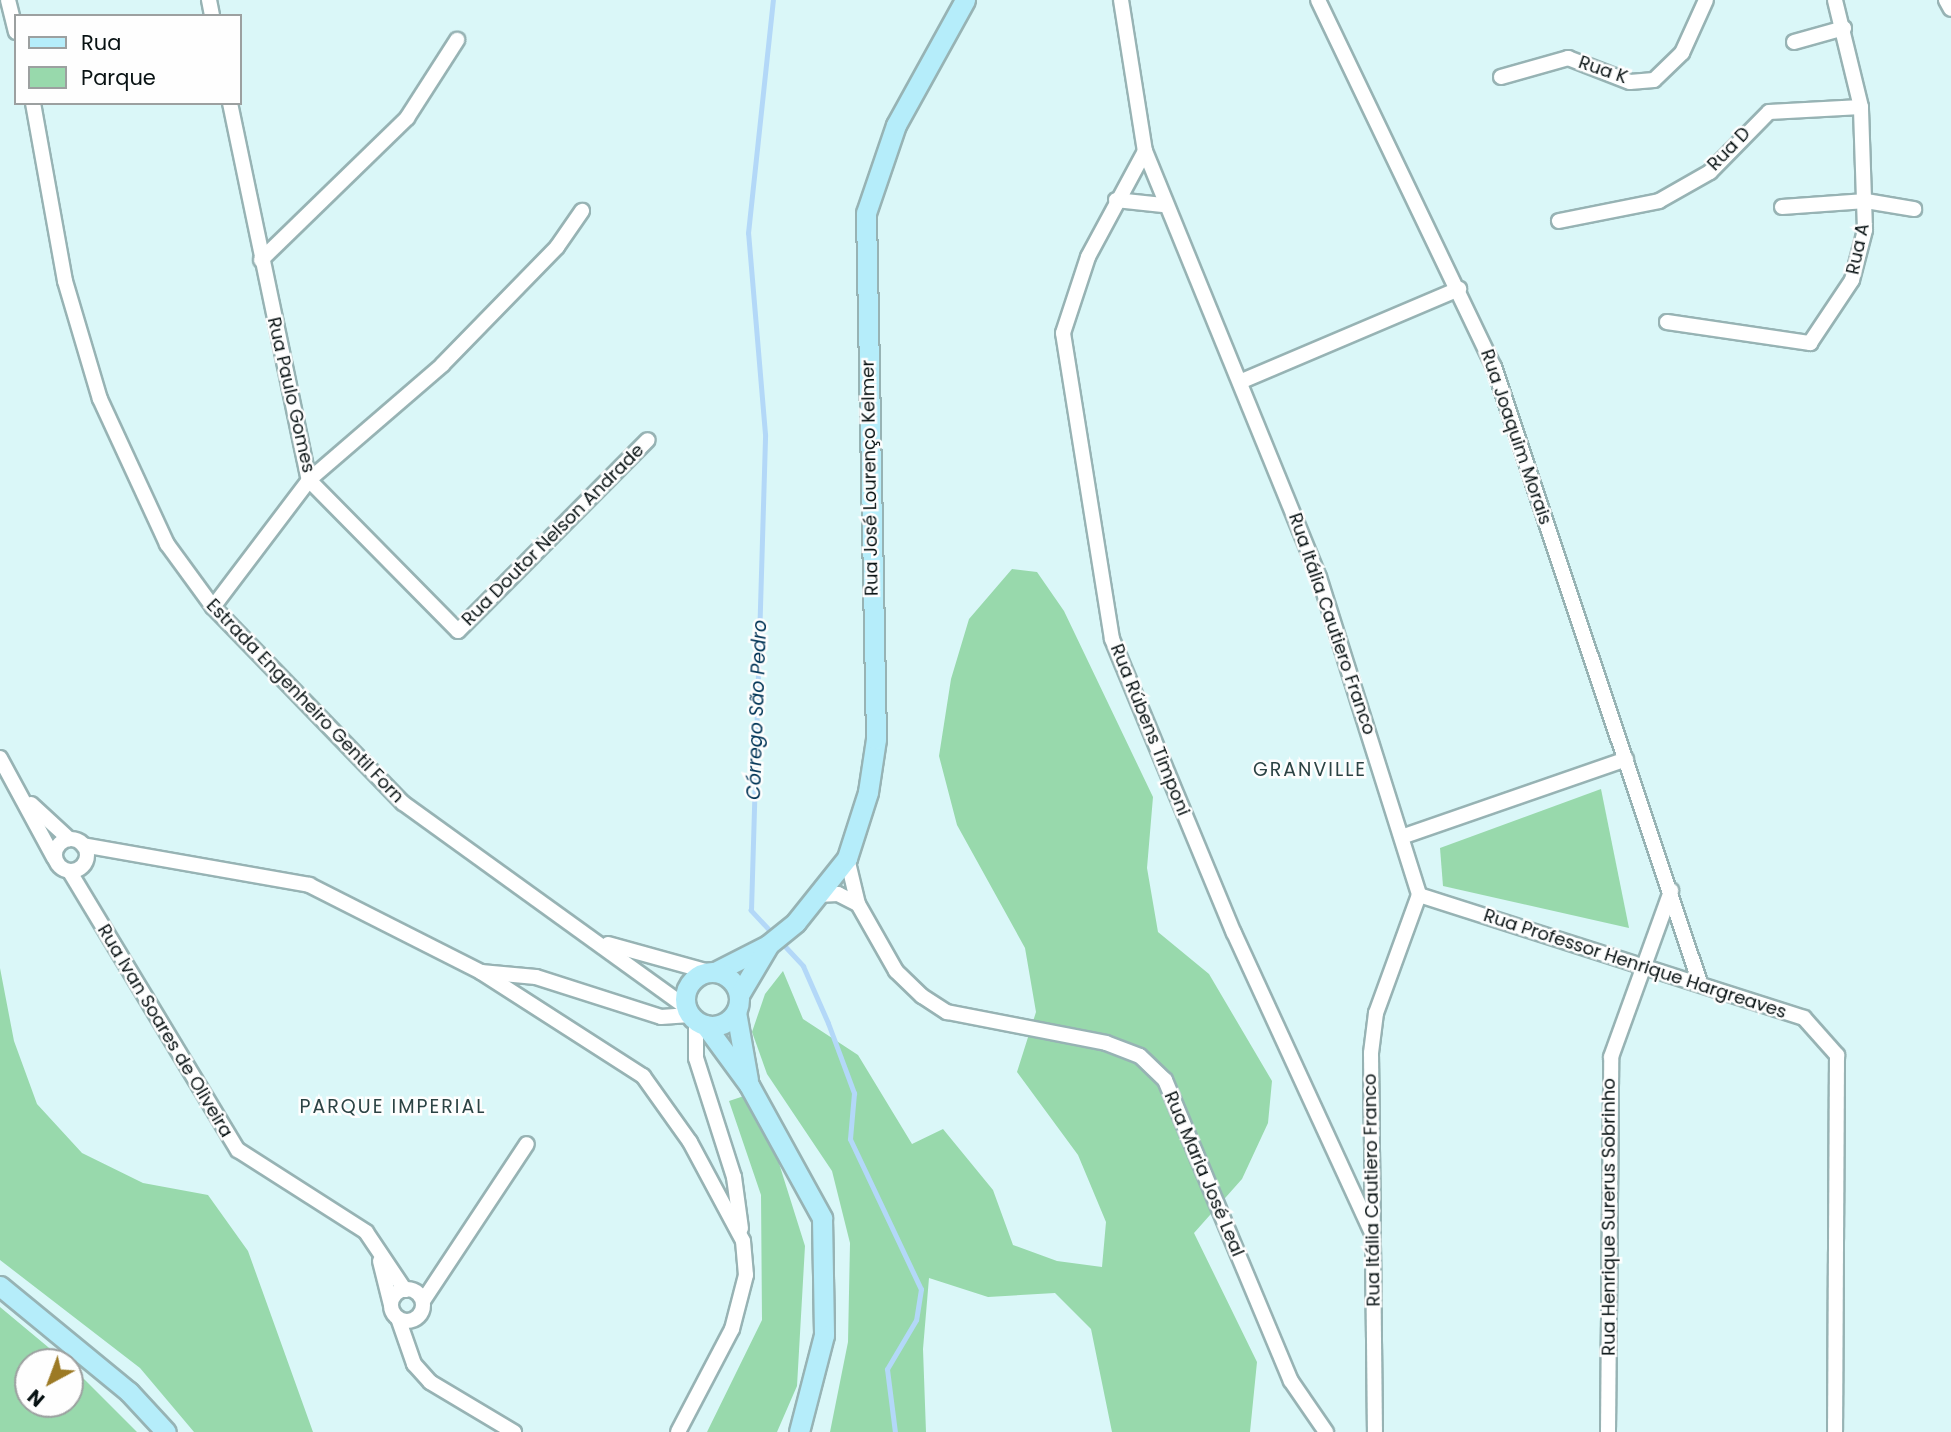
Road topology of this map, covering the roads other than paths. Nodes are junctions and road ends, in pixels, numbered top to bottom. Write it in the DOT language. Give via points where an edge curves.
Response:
graph roads {
  1 [pos="8,0"];
  2 [pos="965,0"];
  3 [pos="1121,0"];
  4 [pos="1318,0"];
  5 [pos="1706,0"];
  6 [pos="1835,0"];
  7 [pos="1946,0"];
  8 [pos="1951,9"];
  9 [pos="14,24"];
  10 [pos="1844,28"];
  11 [pos="457,40"];
  12 [pos="1794,42"];
  13 [pos="1501,77"];
  14 [pos="33,105"];
  15 [pos="230,105"];
  16 [pos="1861,107"];
  17 [pos="1145,151"];
  18 [pos="1116,200"];
  19 [pos="1866,201"];
  20 [pos="1163,205"];
  21 [pos="1782,206"];
  22 [pos="1914,209"];
  23 [pos="582,211"];
  24 [pos="1559,221"];
  25 [pos="261,260"];
  26 [pos="1459,289"];
  27 [pos="1667,322"];
  28 [pos="1242,381"];
  29 [pos="648,440"];
  30 [pos="309,480"];
  31 [pos="213,607"];
  32 [pos="457,631"];
  33 [pos="0,758"];
  34 [pos="1626,760"];
  35 [pos="22,796"];
  36 [pos="1404,835"];
  37 [pos="69,839"];
  38 [pos="83,845"];
  39 [pos="54,858"];
  40 [pos="847,858"];
  41 [pos="70,872"];
  42 [pos="1671,891"];
  43 [pos="817,895"];
  44 [pos="1419,895"];
  45 [pos="858,904"];
  46 [pos="596,941"];
  47 [pos="769,945"];
  48 [pos="1642,966"];
  49 [pos="481,972"];
  50 [pos="712,972"];
  51 [pos="1699,980"];
  52 [pos="737,1003"];
  53 [pos="694,1017"];
  54 [pos="749,1085"];
  55 [pos="527,1144"];
  56 [pos="1373,1236"];
  57 [pos="743,1241"];
  58 [pos="377,1249"];
  59 [pos="0,1286"];
  60 [pos="405,1290"];
  61 [pos="423,1301"];
  62 [pos="395,1311"];
  63 [pos="416,1319"];
  64 [pos="414,1364"];
  65 [pos="166,1432"];
  66 [pos="514,1432"];
  67 [pos="678,1432"];
  68 [pos="799,1432"];
  69 [pos="1326,1432"];
  70 [pos="1375,1432"];
  71 [pos="1608,1432"];
  72 [pos="1835,1432"];
  1 -- 9 [label="street"];
  2 -- 40 [label="main road, Rua José Lourenço Kelmer" via="897,125 866,214 876,739"];
  3 -- 17 [label="street, Rua Itália Cautiero Franco"];
  4 -- 26 [label="street, Rua Joaquim Morais"];
  5 -- 13 [label="street, Rua K" via="1682,53 1654,80 1630,82 1568,58"];
  6 -- 10 [label="street, Rua A"];
  7 -- 8 [label="street"];
  10 -- 12 [label="street"];
  10 -- 16 [label="street, Rua A"];
  11 -- 25 [label="street" via="407,118"];
  14 -- 31 [label="street, Estrada Engenheiro Gentil Forn" via="65,282 100,399 167,544"];
  15 -- 25 [label="street, Rua Paulo Gomes"];
  16 -- 19 [label="street, Rua A"];
  16 -- 24 [label="street, Rua D" via="1769,112 1710,172 1659,201"];
  17 -- 18 [label="street, Rua Rúbens Timponi"];
  17 -- 20 [label="street, Rua Itália Cautiero Franco"];
  18 -- 20 [label="street"];
  18 -- 56 [label="street, Rua Rúbens Timponi" via="1063,333 1112,639 1234,933"];
  19 -- 21 [label="street"];
  19 -- 22 [label="street"];
  19 -- 27 [label="street, Rua A" via="1852,280 1810,343"];
  20 -- 28 [label="street, Rua Itália Cautiero Franco"];
  23 -- 30 [label="street" via="557,247 442,365"];
  25 -- 30 [label="street, Rua Paulo Gomes"];
  26 -- 28 [label="street"];
  26 -- 34 [label="street, Rua Joaquim Morais" via="1494,367"];
  28 -- 36 [label="street, Rua Itália Cautiero Franco" via="1319,577"];
  29 -- 32 [label="street, Rua Doutor Nelson Andrade"];
  30 -- 31 [label="street"];
  30 -- 32 [label="street, Rua Paulo Gomes"];
  31 -- 46 [label="street, Estrada Engenheiro Gentil Forn" via="402,803"];
  33 -- 35 [label="street"];
  34 -- 36 [label="street"];
  34 -- 42 [label="street, Rua Joaquim Morais"];
  35 -- 37 [label="street"];
  35 -- 39 [label="street"];
  36 -- 44 [label="street, Rua Itália Cautiero Franco"];
  37 -- 38 [label="street"];
  37 -- 39 [label="street" via="59,844"];
  38 -- 41 [label="street" via="86,863"];
  38 -- 49 [label="street" via="309,885"];
  39 -- 41 [label="street"];
  40 -- 43 [label="main road, Rua José Lourenço Kelmer"];
  40 -- 45 [label="street, Rua Maria José Leal"];
  41 -- 58 [label="street, Rua Ivan Soares de Oliveira" via="238,1150 366,1232"];
  42 -- 48 [label="street"];
  42 -- 51 [label="street, Rua Joaquim Morais"];
  43 -- 45 [label="street" via="838,894"];
  43 -- 47 [label="main road, Rua José Lourenço Kelmer" via="796,922"];
  44 -- 48 [label="street, Rua Professor Henrique Hargreaves"];
  44 -- 56 [label="street, Rua Itália Cautiero Franco" via="1374,1026"];
  45 -- 69 [label="street, Rua Maria José Leal" via="896,971 947,1012 1106,1043 1139,1056 1164,1080 1291,1381"];
  46 -- 50 [label="street, Estrada Engenheiro Gentil Forn"];
  46 -- 53 [label="street, Estrada Engenheiro Gentil Forn"];
  47 -- 50 [label="main road, Rua José Lourenço Kelmer"];
  47 -- 52 [label="main road, Rua José Lourenço Kelmer"];
  48 -- 51 [label="street, Rua Professor Henrique Hargreaves"];
  48 -- 71 [label="street, Rua Henrique Surerus Sobrinho" via="1611,1057"];
  49 -- 53 [label="street" via="536,977 661,1017"];
  49 -- 57 [label="street" via="643,1076 690,1142"];
  50 -- 52 [label="main road" via="730,980"];
  50 -- 53 [label="main road" via="687,989"];
  51 -- 72 [label="street, Rua Professor Henrique Hargreaves" via="1804,1018 1837,1055"];
  52 -- 53 [label="main road" via="722,1024"];
  52 -- 54 [label="main road, Estrada Engenheiro Gentil Forn"];
  53 -- 54 [label="main road, Estrada Engenheiro Gentil Forn"];
  53 -- 57 [label="street" via="696,1059 734,1177"];
  54 -- 68 [label="main road, Estrada Engenheiro Gentil Forn" via="810,1185 822,1218 824,1335"];
  55 -- 61 [label="street"];
  56 -- 70 [label="street, Rua Itália Cautiero Franco"];
  57 -- 67 [label="street" via="746,1275 732,1329"];
  58 -- 60 [label="street, Rua Ivan Soares de Oliveira"];
  58 -- 62 [label="street, Rua Ivan Soares de Oliveira"];
  59 -- 65 [label="main road" via="129,1392"];
  60 -- 61 [label="street"];
  60 -- 62 [label="street"];
  61 -- 63 [label="street"];
  62 -- 63 [label="street"];
  62 -- 64 [label="street, Rua Ivan Soares de Oliveira"];
  63 -- 64 [label="street"];
  64 -- 66 [label="street" via="430,1382"];
}
